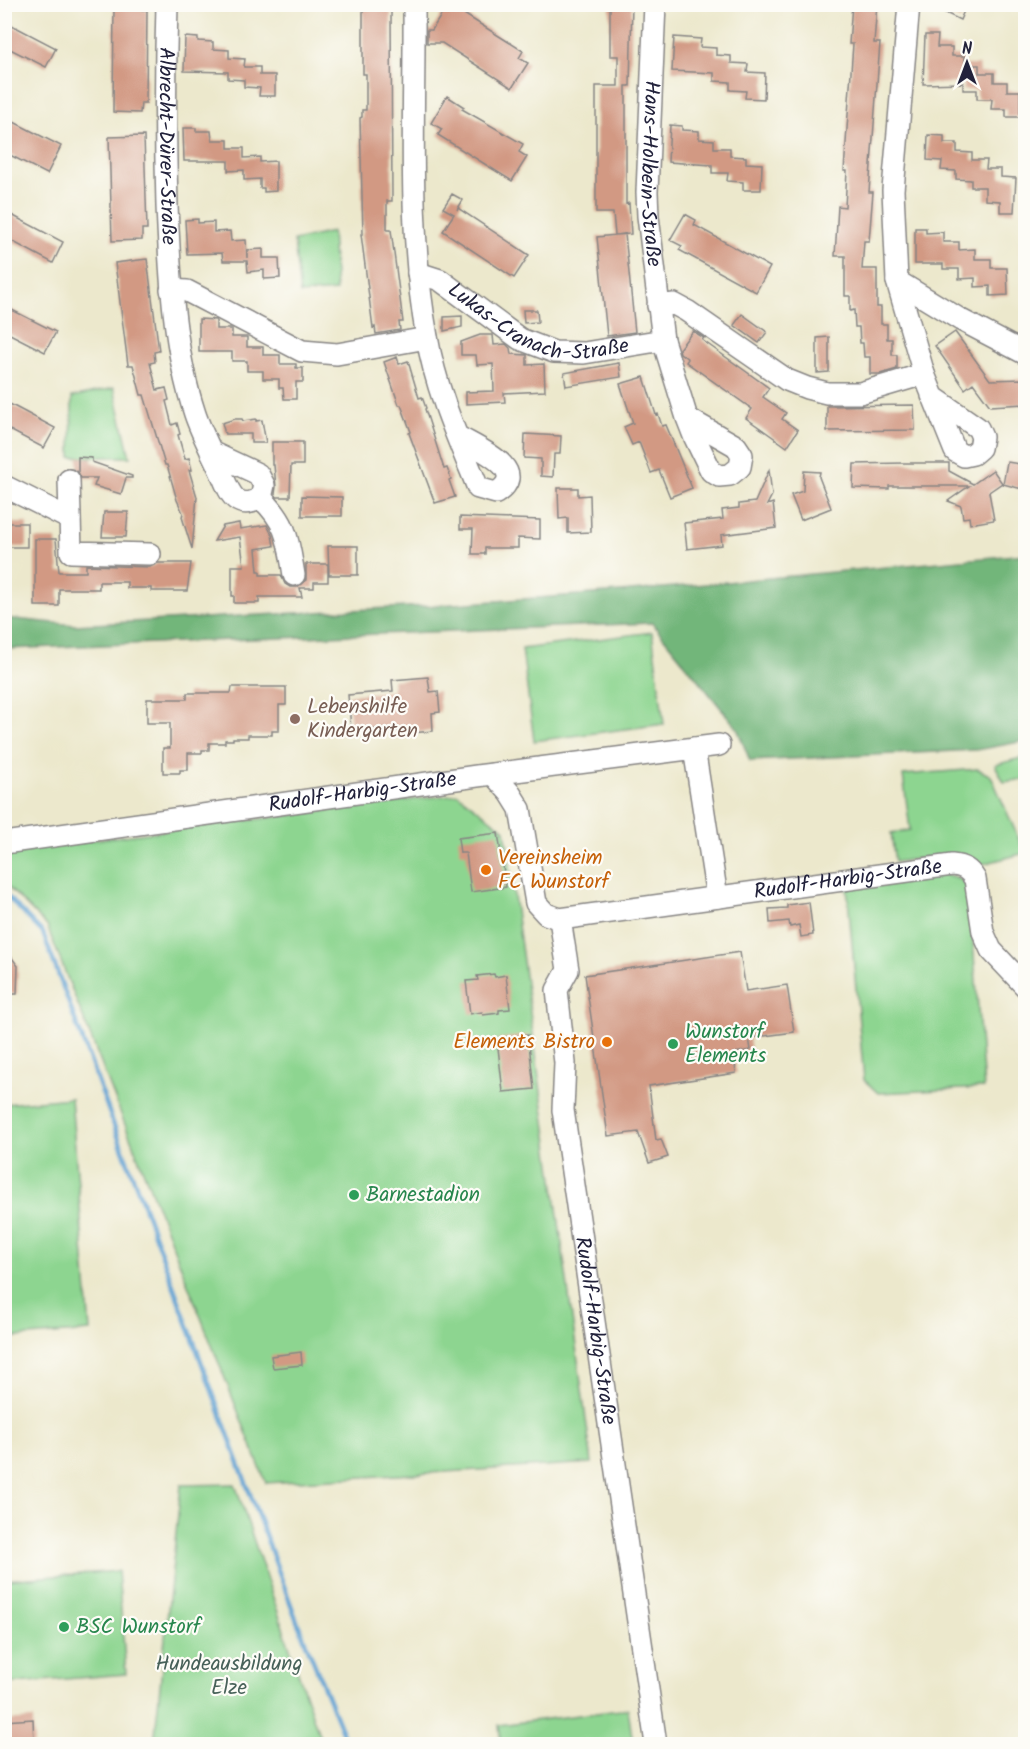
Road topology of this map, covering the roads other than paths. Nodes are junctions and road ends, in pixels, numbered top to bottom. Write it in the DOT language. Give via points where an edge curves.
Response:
graph roads {
  1 [pos="167,4"];
  2 [pos="414,4"];
  3 [pos="655,4"];
  4 [pos="909,4"];
  5 [pos="418,273"];
  6 [pos="897,281"];
  7 [pos="171,290"];
  8 [pos="658,306"];
  9 [pos="427,338"];
  10 [pos="663,340"];
  11 [pos="1026,354"];
  12 [pos="924,374"];
  13 [pos="932,396"];
  14 [pos="687,418"];
  15 [pos="456,436"];
  16 [pos="211,452"];
  17 [pos="69,480"];
  18 [pos="4,486"];
  19 [pos="261,498"];
  20 [pos="70,519"];
  21 [pos="150,555"];
  22 [pos="294,575"];
  23 [pos="719,745"];
  24 [pos="694,748"];
  25 [pos="493,774"];
  26 [pos="4,843"];
  27 [pos="717,897"];
  28 [pos="560,919"];
  29 [pos="1026,987"];
  30 [pos="656,1744"];
  1 -- 7 [label="street, Albrecht-Dürer-Straße" via="164,125"];
  2 -- 5 [label="street, Lukas-Cranach-Straße"];
  3 -- 8 [label="street, Hans-Holbein-Straße" via="648,216"];
  4 -- 6 [label="street" via="893,190"];
  5 -- 9 [label="street, Lukas-Cranach-Straße"];
  5 -- 10 [label="street, Lukas-Cranach-Straße" via="440,280 520,339 554,352 584,353"];
  6 -- 11 [label="street"];
  6 -- 12 [label="street"];
  7 -- 9 [label="street" via="187,291 302,351 337,354"];
  7 -- 16 [label="street, Albrecht-Dürer-Straße" via="183,368 195,414"];
  8 -- 10 [label="street, Hans-Holbein-Straße"];
  8 -- 12 [label="street" via="674,304 687,311 787,380 807,388 827,393 860,393"];
  9 -- 15 [label="street, Lukas-Cranach-Straße"];
  10 -- 14 [label="street, Hans-Holbein-Straße"];
  12 -- 13 [label="street"];
  16 -- 19 [label="street" via="258,474 264,485"];
  16 -- 19 [label="street, Albrecht-Dürer-Straße" via="232,497 239,503 251,504"];
  17 -- 20 [label="street"];
  18 -- 20 [label="street"];
  19 -- 22 [label="street" via="284,526"];
  20 -- 21 [label="street" via="70,552"];
  23 -- 24 [label="street, Rudolf-Harbig-Straße"];
  24 -- 25 [label="street, Rudolf-Harbig-Straße"];
  24 -- 27 [label="street"];
  25 -- 26 [label="street, Rudolf-Harbig-Straße"];
  25 -- 28 [label="street" via="520,809 536,903 546,914"];
  27 -- 28 [label="street, Rudolf-Harbig-Straße"];
  27 -- 29 [label="street, Rudolf-Harbig-Straße" via="962,866 975,879 983,932 991,950"];
  28 -- 30 [label="street, Rudolf-Harbig-Straße" via="568,970 557,990 565,1063 563,1110"];
}
